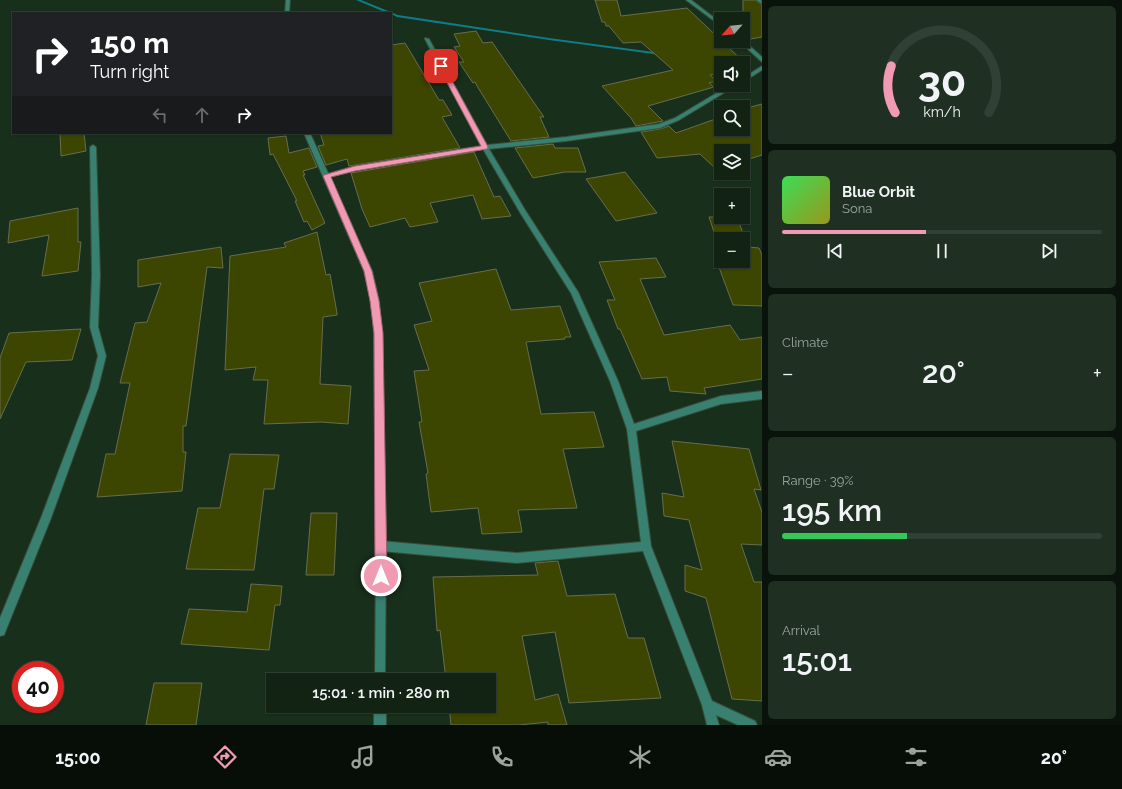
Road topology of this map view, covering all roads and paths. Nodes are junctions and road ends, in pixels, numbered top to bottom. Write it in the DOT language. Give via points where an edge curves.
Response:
graph roads {
  1 [pos="288,0"];
  2 [pos="688,0"];
  3 [pos="758,0"];
  4 [pos="762,3"];
  5 [pos="287,12"];
  6 [pos="714,20"];
  7 [pos="427,39"];
  8 [pos="749,48"];
  9 [pos="762,60"];
  10 [pos="762,68"];
  11 [pos="750,76"];
  12 [pos="723,92"];
  13 [pos="307,134"];
  14 [pos="93,147"];
  15 [pos="485,147"];
  16 [pos="326,176"];
  17 [pos="762,395"];
  18 [pos="631,429"];
  19 [pos="381,546"];
  20 [pos="646,546"];
  21 [pos="0,631"];
  22 [pos="380,673"];
  23 [pos="708,705"];
  24 [pos="380,713"];
  25 [pos="380,725"];
  26 [pos="713,725"];
  27 [pos="751,725"];
  1 -- 5 [label="street"];
  2 -- 6 [label="street"];
  3 -- 4 [label="street"];
  7 -- 15 [label="street"];
  8 -- 9 [label="street"];
  10 -- 11 [label="street"];
  12 -- 15 [label="street" via="678,120 660,126 566,140"];
  13 -- 16 [label="street"];
  14 -- 21 [label="street" via="96,275 94,327 102,356 94,388 46,518"];
  15 -- 16 [label="street" via="355,168"];
  15 -- 18 [label="street" via="522,212 574,292 614,381"];
  16 -- 19 [label="street" via="368,271 375,301 378,333"];
  17 -- 18 [label="street" via="721,400"];
  18 -- 20 [label="street"];
  19 -- 20 [label="street" via="517,558"];
  19 -- 22 [label="street"];
  20 -- 23 [label="street"];
  23 -- 26 [label="street"];
  23 -- 27 [label="street"];
  24 -- 25 [label="street"];
}
